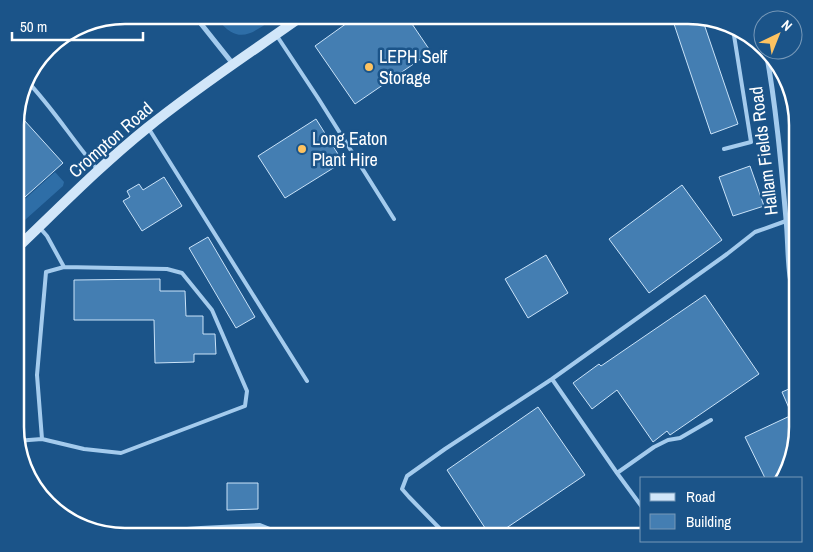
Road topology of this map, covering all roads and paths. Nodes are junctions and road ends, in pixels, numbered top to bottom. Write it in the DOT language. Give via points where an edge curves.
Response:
graph roads {
  1 [pos="201,24"];
  2 [pos="291,24"];
  3 [pos="276,34"];
  4 [pos="734,35"];
  5 [pos="768,63"];
  6 [pos="233,64"];
  7 [pos="31,86"];
  8 [pos="148,127"];
  9 [pos="724,149"];
  10 [pos="99,171"];
  11 [pos="394,219"];
  12 [pos="786,221"];
  13 [pos="39,227"];
  14 [pos="24,241"];
  15 [pos="789,254"];
  16 [pos="64,267"];
  17 [pos="552,379"];
  18 [pos="307,382"];
  19 [pos="711,420"];
  20 [pos="42,439"];
  21 [pos="25,440"];
  22 [pos="617,473"];
  23 [pos="640,503"];
  24 [pos="223,528"];
  25 [pos="265,528"];
  26 [pos="439,528"];
  1 -- 6 [label="street"];
  2 -- 3 [label="street, Crompton Road"];
  3 -- 6 [label="street, Crompton Road"];
  3 -- 11 [label="lane"];
  4 -- 9 [label="lane" via="751,142"];
  5 -- 12 [label="street, Hallam Fields Road"];
  6 -- 8 [label="street, Crompton Road"];
  7 -- 10 [label="lane"];
  8 -- 10 [label="street, Crompton Road"];
  8 -- 18 [label="lane"];
  10 -- 13 [label="street, Crompton Road"];
  12 -- 15 [label="street, Hallam Fields Road"];
  12 -- 17 [label="lane" via="755,232"];
  13 -- 14 [label="street, Crompton Road"];
  13 -- 16 [label="lane"];
  16 -- 20 [label="lane" via="46,272 37,375"];
  16 -- 20 [label="lane" via="167,269 182,273 212,310 247,391 245,406 120,453"];
  17 -- 22 [label="lane"];
  17 -- 26 [label="lane" via="407,476 402,488"];
  19 -- 22 [label="lane" via="680,438 654,446"];
  20 -- 21 [label="lane"];
  22 -- 23 [label="lane"];
  24 -- 25 [label="lane"];
}
